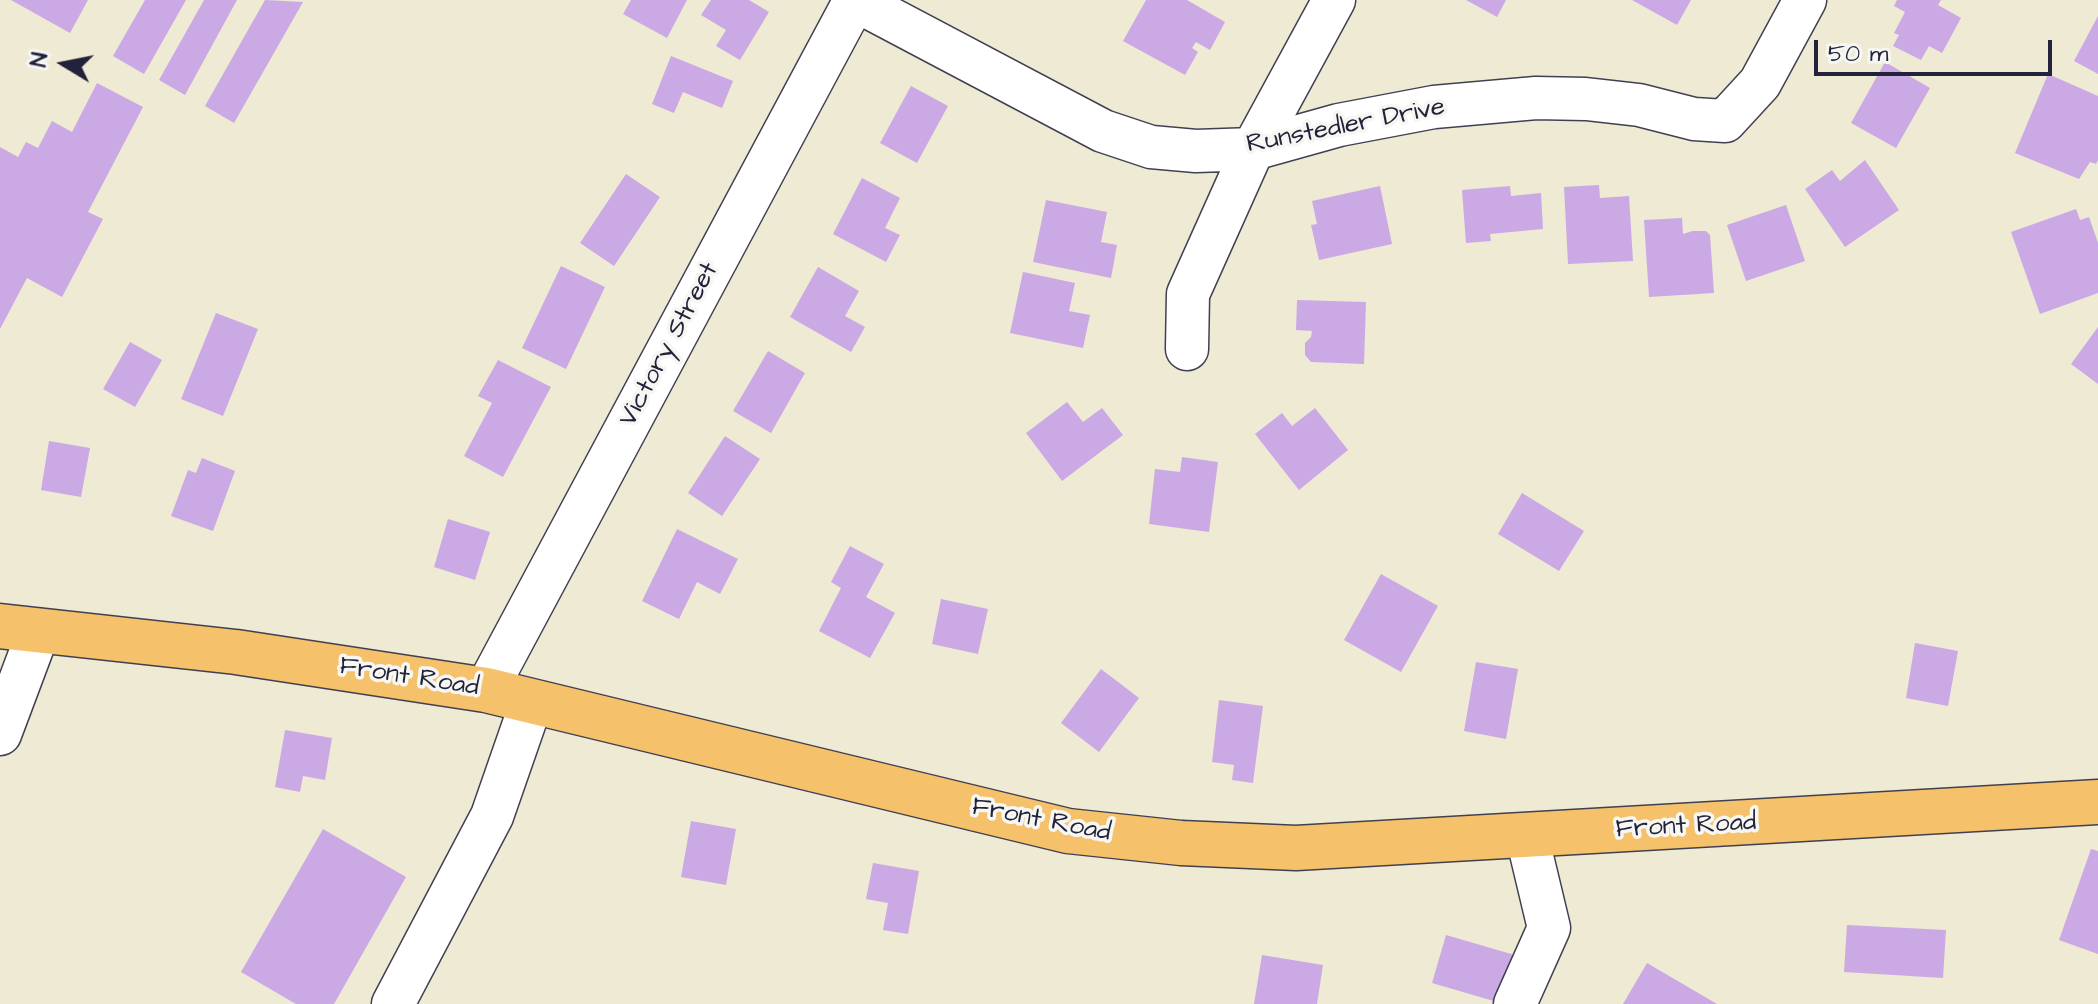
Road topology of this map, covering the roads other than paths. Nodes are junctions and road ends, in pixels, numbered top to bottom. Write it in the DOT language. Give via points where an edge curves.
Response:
graph roads {
  1 [pos="855,0"];
  2 [pos="1334,0"];
  3 [pos="1805,0"];
  4 [pos="1253,149"];
  5 [pos="1187,349"];
  6 [pos="20,628"];
  7 [pos="486,690"];
  8 [pos="532,701"];
  9 [pos="0,734"];
  10 [pos="2098,802"];
  11 [pos="1527,836"];
  12 [pos="393,1004"];
  13 [pos="1515,1004"];
  1 -- 4 [label="street, Runstedler Drive" via="1103,131 1151,147"];
  1 -- 7 [label="street, Victory Street"];
  2 -- 4 [label="street"];
  3 -- 4 [label="street, Runstedler Drive" via="1760,83 1725,121 1625,103 1536,98 1434,107"];
  4 -- 5 [label="street" via="1188,294"];
  6 -- 7 [label="main road, Front Road" via="236,652"];
  6 -- 9 [label="street"];
  7 -- 8 [label="main road, Front Road"];
  8 -- 11 [label="main road, Front Road" via="1068,831 1296,848"];
  8 -- 12 [label="street" via="492,816"];
  10 -- 11 [label="main road, Front Road"];
  11 -- 13 [label="street" via="1549,928"];
}
